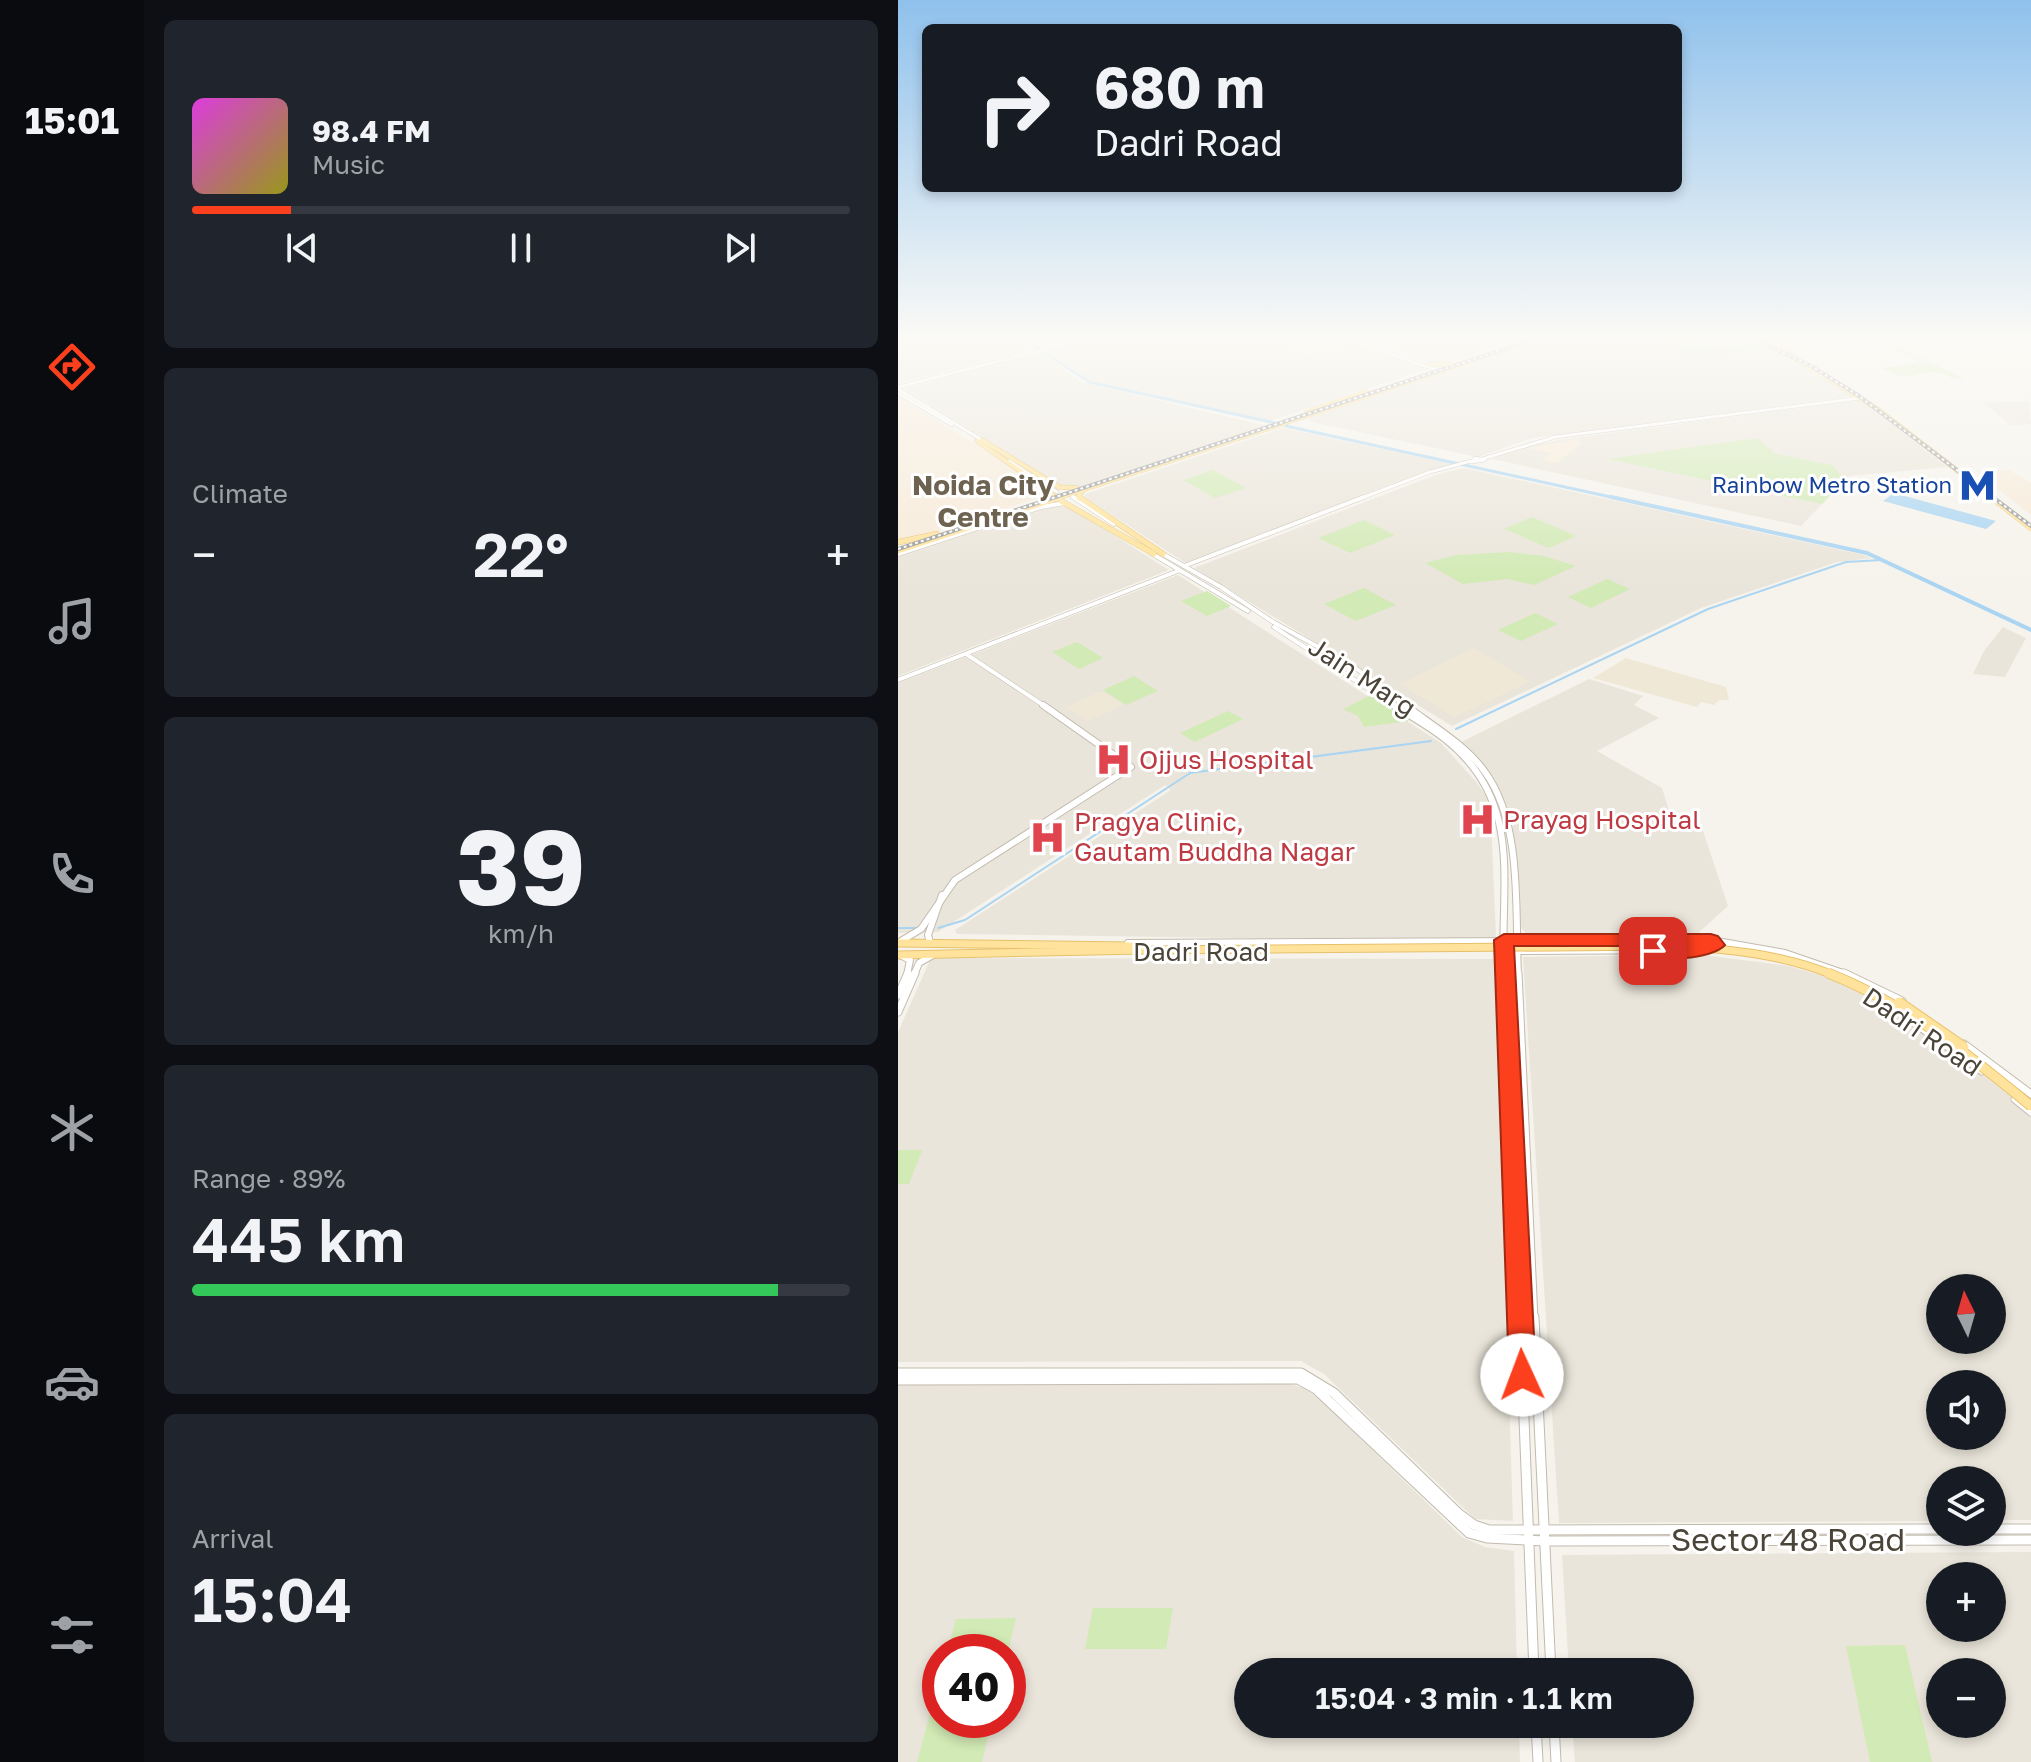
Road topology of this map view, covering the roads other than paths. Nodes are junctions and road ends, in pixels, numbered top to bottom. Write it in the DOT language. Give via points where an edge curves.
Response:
graph roads {
  1 [pos="942,419"];
  2 [pos="950,419"];
  3 [pos="1292,419"];
  4 [pos="1294,419"];
  5 [pos="1695,419"];
  6 [pos="1891,419"];
  7 [pos="1893,419"];
  8 [pos="1278,424"];
  9 [pos="1252,432"];
  10 [pos="1234,436"];
  11 [pos="1241,438"];
  12 [pos="1918,439"];
  13 [pos="980,440"];
  14 [pos="1182,456"];
  15 [pos="1152,466"];
  16 [pos="1077,488"];
  17 [pos="1069,489"];
  18 [pos="1086,489"];
  19 [pos="1053,495"];
  20 [pos="1070,498"];
  21 [pos="1073,505"];
  22 [pos="2031,525"];
  23 [pos="898,548"];
  24 [pos="1154,554"];
  25 [pos="1186,567"];
  26 [pos="1177,570"];
  27 [pos="1209,589"];
  28 [pos="1226,592"];
  29 [pos="966,654"];
  30 [pos="1323,658"];
  31 [pos="1343,660"];
  32 [pos="898,679"];
  33 [pos="1401,705"];
  34 [pos="942,895"];
  35 [pos="1641,940"];
  36 [pos="1711,940"];
  37 [pos="1229,941"];
  38 [pos="1461,941"];
  39 [pos="898,943"];
  40 [pos="930,943"];
  41 [pos="996,943"];
  42 [pos="1504,945"];
  43 [pos="1517,946"];
  44 [pos="1121,948"];
  45 [pos="1703,950"];
  46 [pos="1460,951"];
  47 [pos="1642,951"];
  48 [pos="1229,952"];
  49 [pos="941,953"];
  50 [pos="993,953"];
  51 [pos="898,955"];
  52 [pos="898,995"];
  53 [pos="898,1012"];
  54 [pos="2023,1088"];
  55 [pos="2011,1095"];
  56 [pos="2031,1103"];
  57 [pos="898,1373"];
  58 [pos="898,1380"];
  59 [pos="1926,1529"];
  60 [pos="2006,1529"];
  61 [pos="2031,1529"];
  62 [pos="1750,1535"];
  63 [pos="1529,1536"];
  64 [pos="1545,1536"];
  65 [pos="2031,1540"];
  66 [pos="1533,1658"];
  67 [pos="1550,1658"];
  68 [pos="1537,1738"];
  69 [pos="1555,1738"];
  70 [pos="1538,1762"];
  71 [pos="1556,1762"];
  1 -- 13 [label="street"];
  2 -- 13 [label="street"];
  3 -- 8 [label="main road"];
  4 -- 8 [label="main road"];
  5 -- 25 [label="street" via="1555,437 1481,463 1452,466"];
  6 -- 12 [label="main road"];
  7 -- 12 [label="main road"];
  8 -- 9 [label="main road"];
  9 -- 10 [label="main road"];
  9 -- 11 [label="main road"];
  10 -- 11 [label="main road"];
  10 -- 14 [label="main road"];
  11 -- 14 [label="main road"];
  12 -- 22 [label="main road"];
  13 -- 17 [label="main road"];
  13 -- 19 [label="main road"];
  13 -- 19 [label="street"];
  14 -- 15 [label="main road"];
  15 -- 16 [label="main road"];
  15 -- 18 [label="main road"];
  16 -- 17 [label="main road"];
  16 -- 19 [label="main road"];
  17 -- 19 [label="main road"];
  18 -- 19 [label="main road"];
  18 -- 20 [label="main road"];
  19 -- 20 [label="main road"];
  19 -- 23 [label="main road"];
  19 -- 23 [label="main road"];
  20 -- 21 [label="main road"];
  20 -- 24 [label="street, Jain Marg"];
  20 -- 25 [label="street, Jain Marg"];
  21 -- 23 [label="street" via="1041,507"];
  21 -- 24 [label="main road"];
  24 -- 26 [label="street, Jain Marg"];
  25 -- 28 [label="street, Jain Marg"];
  26 -- 27 [label="street, Jain Marg"];
  26 -- 29 [label="street"];
  26 -- 32 [label="street"];
  27 -- 28 [label="street"];
  27 -- 30 [label="street, Jain Marg"];
  28 -- 31 [label="street, Jain Marg"];
  29 -- 32 [label="street"];
  29 -- 34 [label="street" via="1131,767 955,880"];
  30 -- 31 [label="street" via="1337,664"];
  30 -- 33 [label="street, Jain Marg"];
  31 -- 33 [label="street, Jain Marg"];
  33 -- 42 [label="street, Jain Marg" via="1449,743 1492,794 1504,854"];
  33 -- 43 [label="street, Jain Marg" via="1467,752 1498,793 1512,853"];
  34 -- 39 [label="street" via="922,931"];
  34 -- 40 [label="street"];
  35 -- 36 [label="street, Dadri Road"];
  35 -- 43 [label="street, Dadri Road"];
  35 -- 47 [label="main road" via="1637,945"];
  36 -- 45 [label="main road" via="1715,947"];
  36 -- 54 [label="street, Dadri Road" via="1791,954 1867,983 1914,1008"];
  37 -- 38 [label="street, Dadri Road"];
  37 -- 44 [label="street, Dadri Road"];
  37 -- 48 [label="street"];
  38 -- 42 [label="street, Dadri Road"];
  38 -- 46 [label="street"];
  39 -- 40 [label="main road, Dadri Road"];
  40 -- 41 [label="main road, Dadri Road"];
  41 -- 44 [label="main road, Dadri Road"];
  41 -- 50 [label="main road"];
  42 -- 43 [label="street"];
  42 -- 46 [label="street, Dadri Road"];
  42 -- 63 [label="street, Jain Marg"];
  43 -- 47 [label="street, Dadri Road"];
  43 -- 64 [label="street, Jain Marg"];
  44 -- 48 [label="street, Dadri Road"];
  44 -- 50 [label="main road, Dadri Road"];
  44 -- 56 [label="main road, bridge" via="1726,949 1824,970 1876,993"];
  45 -- 47 [label="street, Dadri Road"];
  45 -- 55 [label="street, Dadri Road" via="1745,954 1833,975 1886,1002"];
  46 -- 48 [label="street, Dadri Road"];
  49 -- 50 [label="main road, Dadri Road"];
  49 -- 51 [label="main road, Dadri Road"];
  49 -- 53 [label="street" via="919,963"];
  51 -- 52 [label="street" via="911,965"];
  54 -- 55 [label="street"];
  54 -- 56 [label="street, Dadri Road"];
  55 -- 56 [label="street, Dadri Road"];
  57 -- 63 [label="street" via="1301,1373 1334,1393 1474,1525"];
  58 -- 63 [label="street" via="1298,1379 1316,1389 1469,1533 1487,1538"];
  59 -- 62 [label="street, Sector 48 Road"];
  60 -- 61 [label="street"];
  62 -- 64 [label="street, Sector 48 Road"];
  62 -- 65 [label="street, Sector 48 Road"];
  63 -- 64 [label="street, Sector 48 Road"];
  63 -- 66 [label="street, Jain Marg"];
  64 -- 67 [label="street, Jain Marg"];
  68 -- 70 [label="street"];
  69 -- 71 [label="street"];
}
